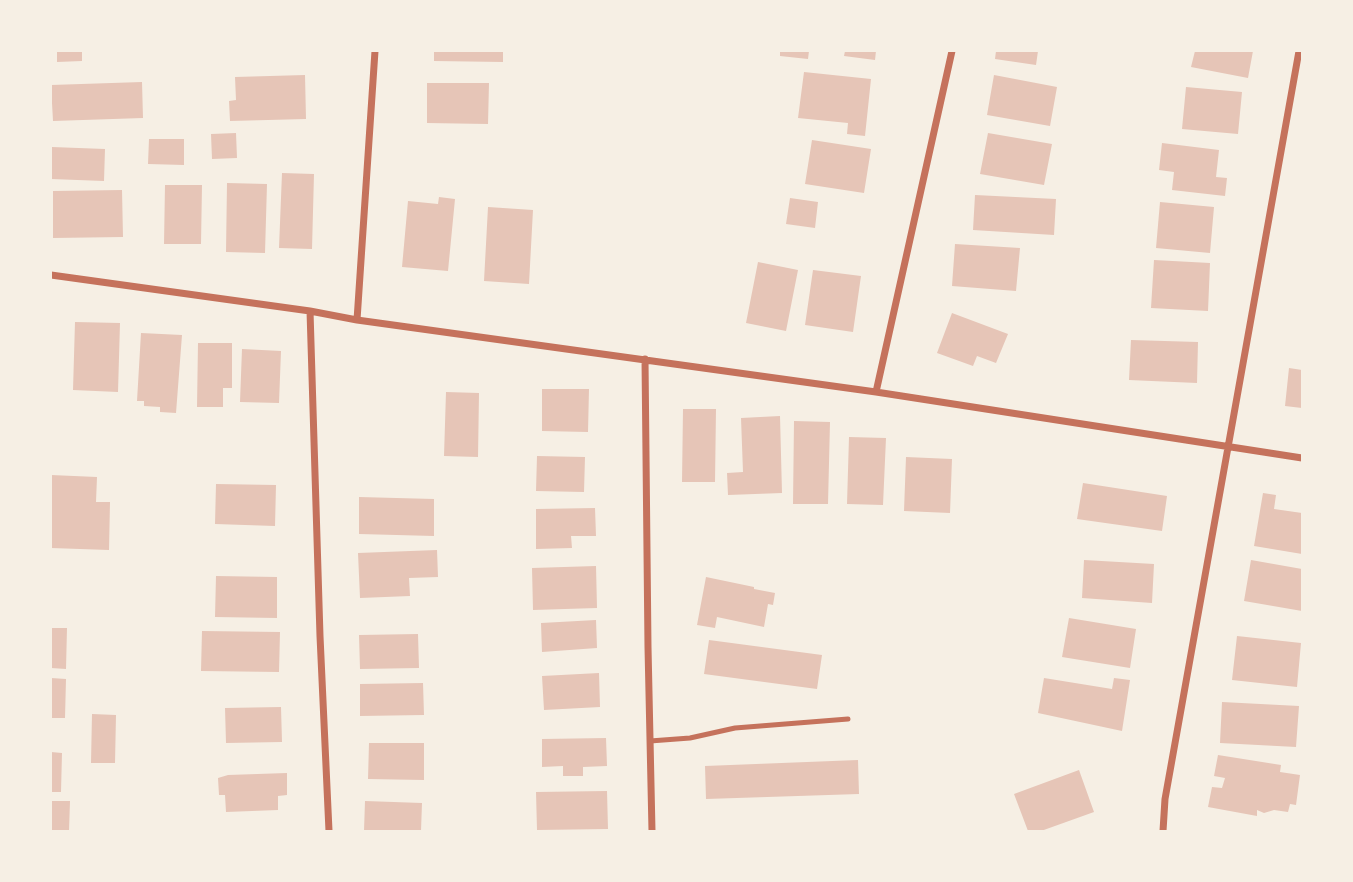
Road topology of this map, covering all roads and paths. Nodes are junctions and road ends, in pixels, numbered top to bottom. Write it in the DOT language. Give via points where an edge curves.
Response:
graph roads {
  1 [pos="375,51"];
  2 [pos="952,51"];
  3 [pos="1299,51"];
  4 [pos="51,275"];
  5 [pos="310,312"];
  6 [pos="357,320"];
  7 [pos="645,359"];
  8 [pos="876,392"];
  9 [pos="1228,447"];
  10 [pos="1302,458"];
  11 [pos="848,719"];
  12 [pos="650,741"];
  13 [pos="329,831"];
  14 [pos="652,831"];
  15 [pos="1163,831"];
  1 -- 6 [label="street"];
  2 -- 8 [label="street"];
  3 -- 9 [label="street"];
  4 -- 5 [label="street"];
  5 -- 6 [label="street"];
  5 -- 13 [label="street"];
  6 -- 7 [label="street"];
  7 -- 8 [label="street"];
  7 -- 12 [label="street"];
  8 -- 9 [label="street"];
  9 -- 10 [label="street"];
  9 -- 15 [label="street"];
  11 -- 12 [label="lane" via="735,728"];
  12 -- 14 [label="street"];
}
